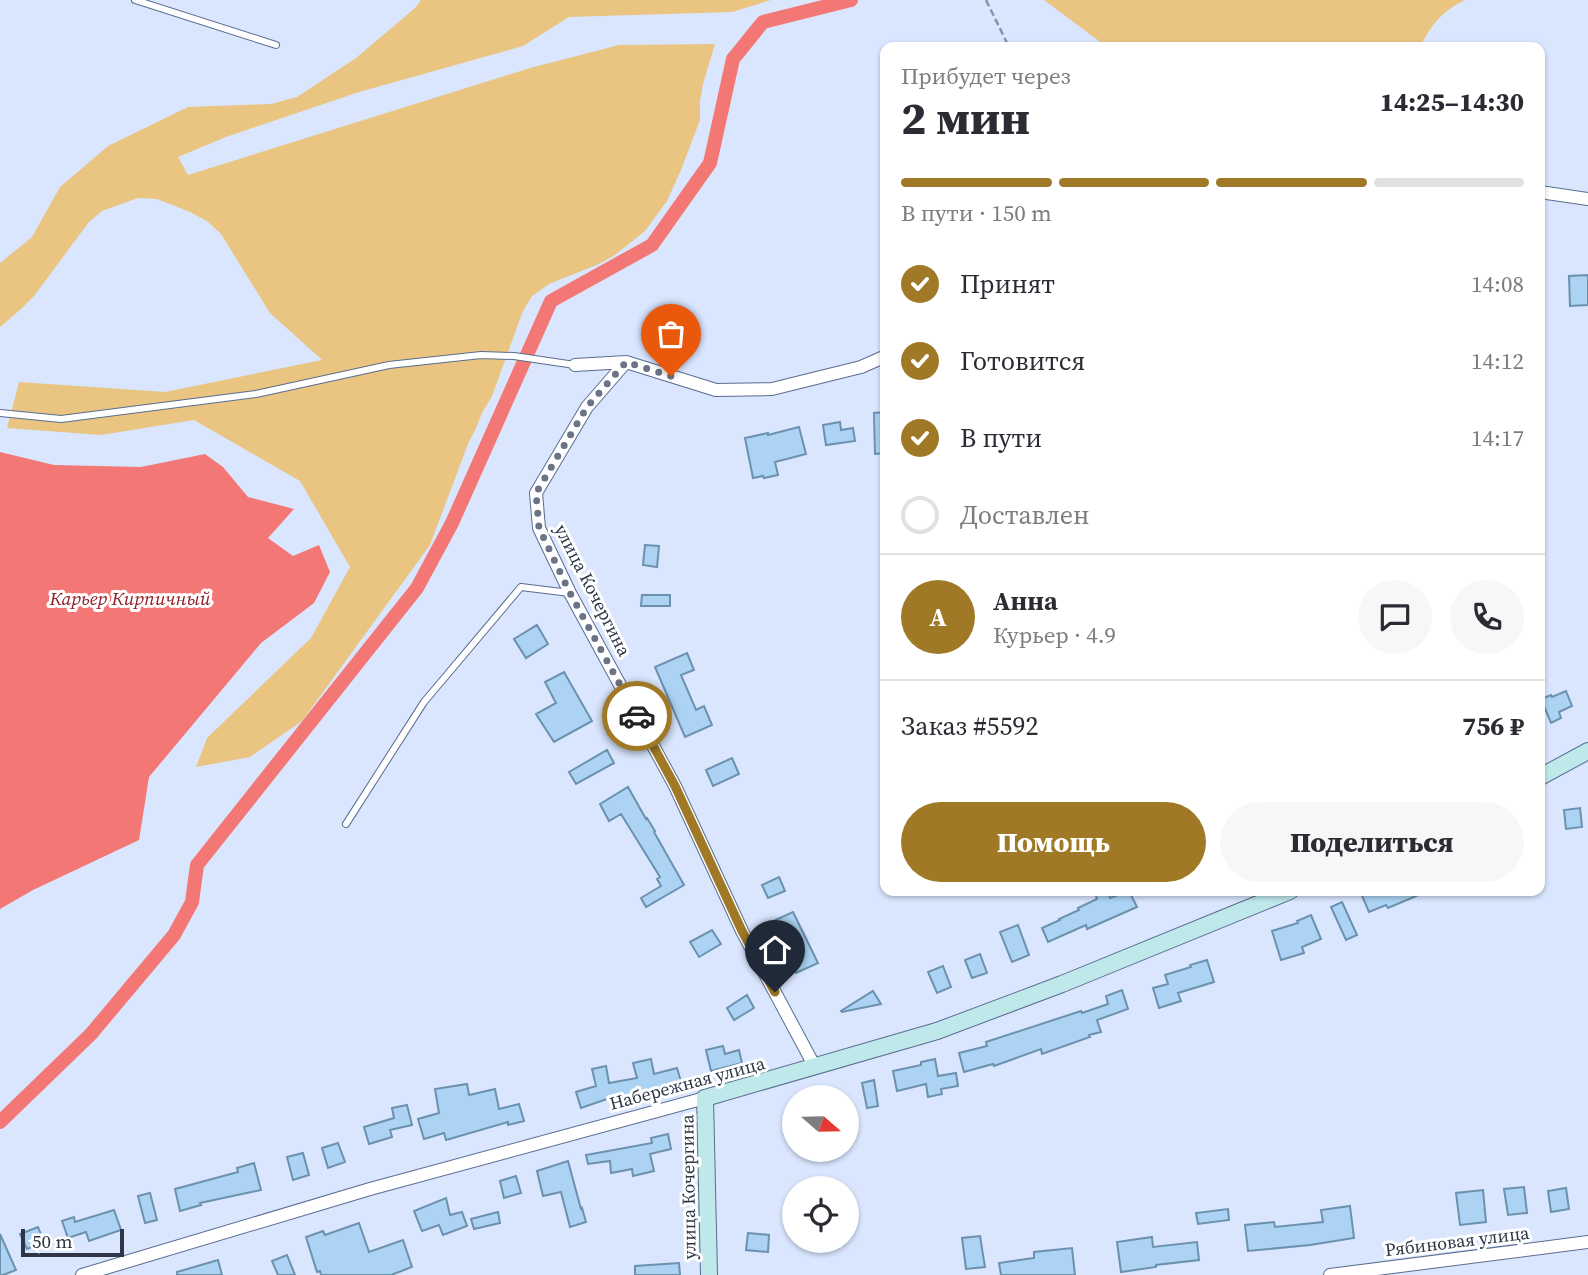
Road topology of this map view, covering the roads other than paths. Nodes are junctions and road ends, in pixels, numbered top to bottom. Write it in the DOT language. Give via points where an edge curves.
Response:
graph roads {
  1 [pos="135,0"];
  2 [pos="276,45"];
  3 [pos="1545,193"];
  4 [pos="1588,199"];
  5 [pos="880,359"];
  6 [pos="626,362"];
  7 [pos="575,365"];
  8 [pos="0,413"];
  9 [pos="570,593"];
  10 [pos="1588,751"];
  11 [pos="1545,775"];
  12 [pos="346,824"];
  13 [pos="1278,896"];
  14 [pos="815,1068"];
  15 [pos="705,1098"];
  16 [pos="1588,1242"];
  17 [pos="82,1275"];
  18 [pos="709,1275"];
  19 [pos="1330,1275"];
  1 -- 2 [label="lane"];
  3 -- 4 [label="street"];
  5 -- 6 [label="street" via="772,389 716,390"];
  6 -- 7 [label="street"];
  6 -- 9 [label="street, улица Кочергина" via="587,407 536,493 539,528"];
  7 -- 8 [label="lane" via="481,355 389,365 256,394 61,419"];
  9 -- 12 [label="lane" via="521,586 424,702"];
  9 -- 14 [label="street, улица Кочергина" via="675,786 742,931"];
  10 -- 11 [label="street"];
  13 -- 14 [label="street, Набережная улица" via="937,1031"];
  14 -- 15 [label="street, Набережная улица"];
  15 -- 17 [label="street, Набережная улица" via="370,1189"];
  15 -- 18 [label="street, улица Кочергина"];
  16 -- 19 [label="street, Рябиновая улица"];
}
